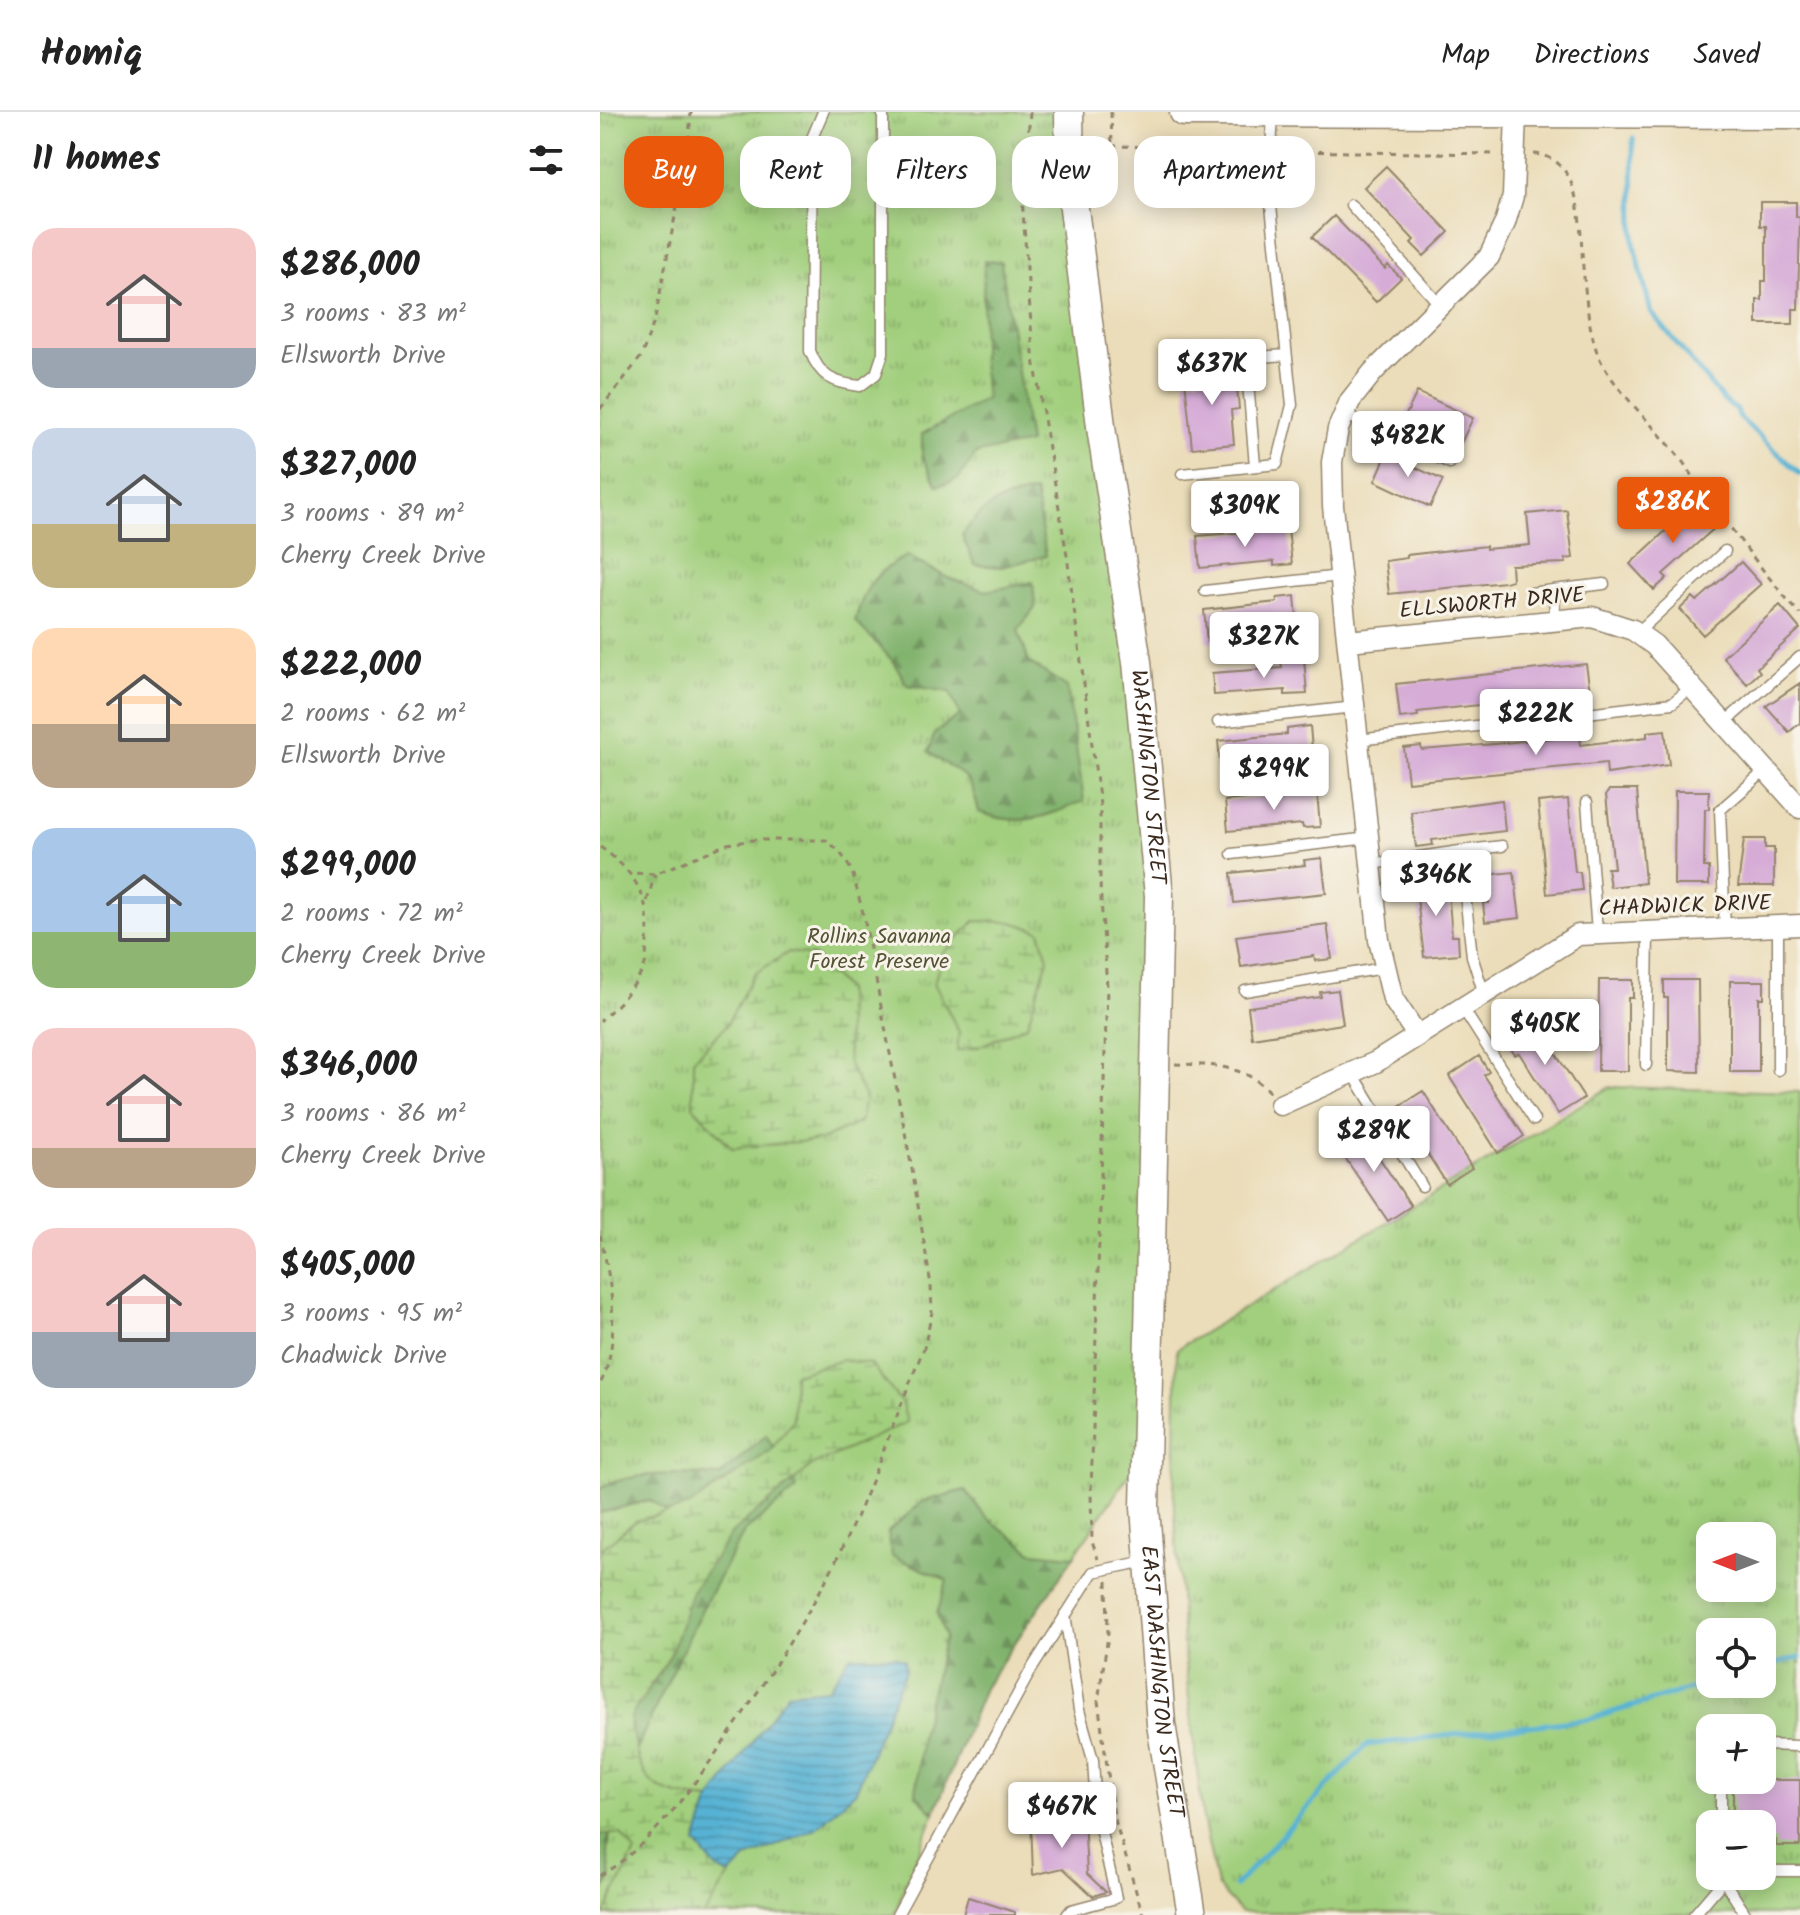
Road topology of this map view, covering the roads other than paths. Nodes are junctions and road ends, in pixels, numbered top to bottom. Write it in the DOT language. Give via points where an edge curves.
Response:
graph roads {
  1 [pos="823,112"];
  2 [pos="883,112"];
  3 [pos="1069,112"];
  4 [pos="1184,112"];
  5 [pos="1273,112"];
  6 [pos="1516,113"];
  7 [pos="1740,113"];
  8 [pos="1800,114"];
  9 [pos="1351,205"];
  10 [pos="1440,305"];
  11 [pos="1286,355"];
  12 [pos="1344,414"];
  13 [pos="1450,463"];
  14 [pos="1255,466"];
  15 [pos="1182,474"];
  16 [pos="1725,551"];
  17 [pos="1340,576"];
  18 [pos="1604,584"];
  19 [pos="1553,590"];
  20 [pos="1205,591"];
  21 [pos="1531,593"];
  22 [pos="1556,621"];
  23 [pos="1637,633"];
  24 [pos="1348,641"];
  25 [pos="1800,657"];
  26 [pos="1692,687"];
  27 [pos="1355,707"];
  28 [pos="1218,722"];
  29 [pos="1724,723"];
  30 [pos="1358,740"];
  31 [pos="1766,770"];
  32 [pos="1587,802"];
  33 [pos="1800,808"];
  34 [pos="1369,838"];
  35 [pos="1502,846"];
  36 [pos="1460,851"];
  37 [pos="1232,854"];
  38 [pos="1371,864"];
  39 [pos="1800,925"];
  40 [pos="1778,928"];
  41 [pos="1725,929"];
  42 [pos="1648,931"];
  43 [pos="1597,932"];
  44 [pos="1384,968"];
  45 [pos="1245,991"];
  46 [pos="1484,994"];
  47 [pos="1462,1007"];
  48 [pos="1417,1035"];
  49 [pos="1646,1065"];
  50 [pos="1778,1070"];
  51 [pos="1352,1072"];
  52 [pos="1280,1105"];
  53 [pos="1534,1120"];
  54 [pos="1422,1186"];
  55 [pos="1147,1448"];
  56 [pos="1148,1561"];
  57 [pos="1065,1614"];
  58 [pos="1776,1745"];
  59 [pos="1800,1746"];
  60 [pos="1776,1871"];
  61 [pos="1800,1871"];
  62 [pos="1712,1890"];
  63 [pos="1730,1890"];
  64 [pos="1069,1912"];
  65 [pos="897,1915"];
  66 [pos="1192,1915"];
  67 [pos="1694,1915"];
  68 [pos="1746,1915"];
  1 -- 2 [label="lane" via="812,138 810,351 827,378 860,386 876,374 883,353"];
  3 -- 55 [label="main road, WASHINGTON STREET" via="1070,176 1148,755 1159,896"];
  4 -- 5 [label="main road"];
  5 -- 6 [label="main road"];
  5 -- 11 [label="lane" via="1272,229"];
  6 -- 7 [label="main road"];
  6 -- 10 [label="street" via="1513,196 1489,257"];
  7 -- 8 [label="main road"];
  9 -- 10 [label="lane"];
  10 -- 12 [label="street" via="1373,372"];
  11 -- 14 [label="lane" via="1292,405 1277,464"];
  11 -- 14 [label="lane" via="1246,358"];
  12 -- 13 [label="lane"];
  12 -- 17 [label="street" via="1332,462"];
  14 -- 15 [label="lane"];
  16 -- 23 [label="lane"];
  17 -- 20 [label="lane"];
  17 -- 24 [label="street"];
  18 -- 19 [label="lane"];
  19 -- 21 [label="lane"];
  19 -- 22 [label="lane"];
  22 -- 23 [label="street, ELLSWORTH DRIVE" via="1592,617"];
  22 -- 24 [label="street, ELLSWORTH DRIVE"];
  23 -- 26 [label="street, ELLSWORTH DRIVE"];
  24 -- 27 [label="street"];
  25 -- 29 [label="lane"];
  26 -- 29 [label="street, ELLSWORTH DRIVE"];
  26 -- 30 [label="lane" via="1672,703"];
  27 -- 28 [label="lane"];
  27 -- 30 [label="street"];
  29 -- 31 [label="street, ELLSWORTH DRIVE"];
  30 -- 34 [label="street"];
  31 -- 33 [label="street, ELLSWORTH DRIVE"];
  31 -- 41 [label="lane" via="1720,810"];
  32 -- 43 [label="lane"];
  34 -- 37 [label="lane"];
  34 -- 38 [label="street"];
  35 -- 36 [label="lane"];
  36 -- 38 [label="lane"];
  36 -- 46 [label="lane" via="1472,956"];
  38 -- 44 [label="street"];
  39 -- 40 [label="street, CHADWICK DRIVE"];
  40 -- 41 [label="street, CHADWICK DRIVE"];
  40 -- 50 [label="lane"];
  41 -- 42 [label="street, CHADWICK DRIVE"];
  42 -- 43 [label="street, CHADWICK DRIVE"];
  42 -- 49 [label="lane"];
  43 -- 46 [label="street, CHADWICK DRIVE" via="1578,935"];
  44 -- 45 [label="lane"];
  44 -- 48 [label="street" via="1393,999"];
  46 -- 47 [label="street, CHADWICK DRIVE"];
  47 -- 48 [label="street, CHADWICK DRIVE"];
  47 -- 53 [label="lane"];
  48 -- 51 [label="street, CHADWICK DRIVE"];
  51 -- 52 [label="street, CHADWICK DRIVE"];
  51 -- 54 [label="lane"];
  55 -- 56 [label="main road, EAST WASHINGTON STREET"];
  56 -- 57 [label="lane" via="1093,1572"];
  56 -- 66 [label="main road, EAST WASHINGTON STREET" via="1161,1724"];
  57 -- 64 [label="lane" via="1079,1710 1093,1760 1096,1810 1116,1898"];
  57 -- 65 [label="lane"];
  58 -- 59 [label="lane"];
  60 -- 61 [label="lane"];
  62 -- 67 [label="lane"];
  63 -- 68 [label="lane"];
}
